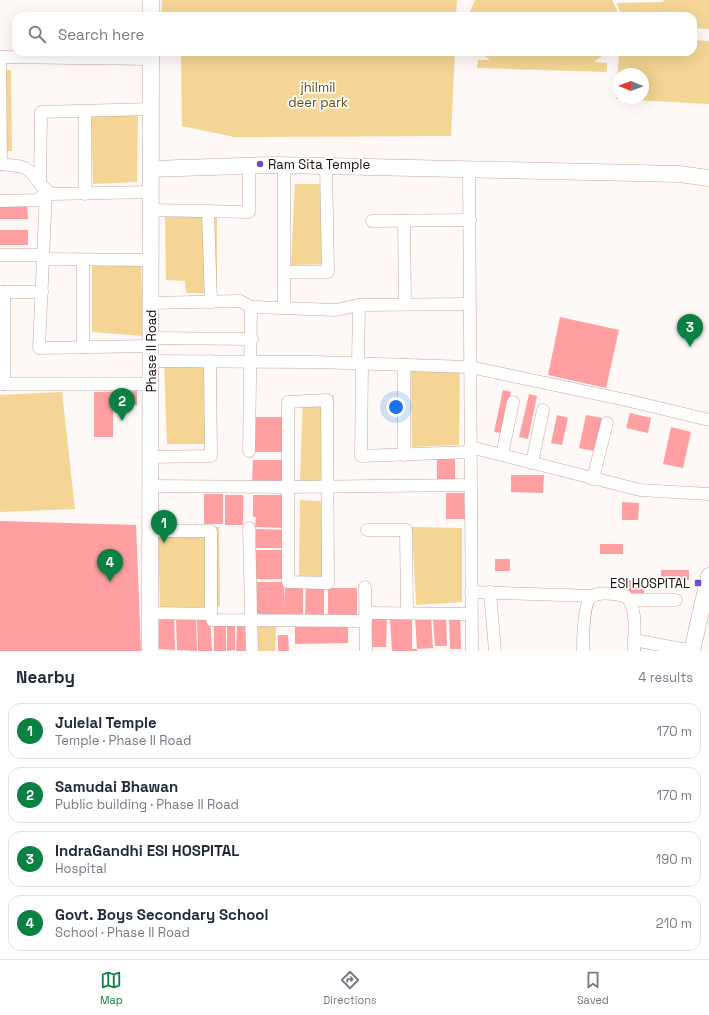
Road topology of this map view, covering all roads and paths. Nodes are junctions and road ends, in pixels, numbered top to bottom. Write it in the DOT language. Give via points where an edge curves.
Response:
graph roads {
  1 [pos="151,0"];
  2 [pos="151,12"];
  3 [pos="76,56"];
  4 [pos="151,56"];
  5 [pos="0,57"];
  6 [pos="151,109"];
  7 [pos="85,112"];
  8 [pos="0,164"];
  9 [pos="284,165"];
  10 [pos="249,166"];
  11 [pos="326,166"];
  12 [pos="469,168"];
  13 [pos="151,169"];
  14 [pos="709,178"];
  15 [pos="43,187"];
  16 [pos="151,192"];
  17 [pos="85,194"];
  18 [pos="0,201"];
  19 [pos="151,210"];
  20 [pos="208,211"];
  21 [pos="470,220"];
  22 [pos="404,221"];
  23 [pos="372,222"];
  24 [pos="0,255"];
  25 [pos="43,259"];
  26 [pos="83,260"];
  27 [pos="151,260"];
  28 [pos="284,272"];
  29 [pos="2,292"];
  30 [pos="42,292"];
  31 [pos="211,302"];
  32 [pos="151,303"];
  33 [pos="404,304"];
  34 [pos="469,304"];
  35 [pos="359,305"];
  36 [pos="251,307"];
  37 [pos="284,308"];
  38 [pos="252,339"];
  39 [pos="83,347"];
  40 [pos="151,348"];
  41 [pos="210,361"];
  42 [pos="251,362"];
  43 [pos="360,364"];
  44 [pos="404,365"];
  45 [pos="470,367"];
  46 [pos="2,384"];
  47 [pos="150,384"];
  48 [pos="513,402"];
  49 [pos="543,410"];
  50 [pos="709,420"];
  51 [pos="607,423"];
  52 [pos="470,449"];
  53 [pos="249,451"];
  54 [pos="404,455"];
  55 [pos="502,455"];
  56 [pos="150,457"];
  57 [pos="532,463"];
  58 [pos="593,478"];
  59 [pos="470,485"];
  60 [pos="150,486"];
  61 [pos="328,486"];
  62 [pos="288,487"];
  63 [pos="709,494"];
  64 [pos="248,528"];
  65 [pos="367,530"];
  66 [pos="150,531"];
  67 [pos="709,576"];
  68 [pos="365,587"];
  69 [pos="471,592"];
  70 [pos="490,592"];
  71 [pos="593,596"];
  72 [pos="630,600"];
  73 [pos="676,600"];
  74 [pos="150,613"];
  75 [pos="407,613"];
  76 [pos="211,614"];
  77 [pos="471,614"];
  78 [pos="366,617"];
  79 [pos="250,620"];
  80 [pos="634,645"];
  81 [pos="150,651"];
  82 [pos="252,651"];
  83 [pos="366,651"];
  84 [pos="472,651"];
  85 [pos="494,651"];
  86 [pos="583,651"];
  87 [pos="692,651"];
  1 -- 2 [label="street"];
  3 -- 5 [label="street"];
  4 -- 6 [label="street, Phase II Road"];
  5 -- 8 [label="street"];
  6 -- 7 [label="street"];
  6 -- 13 [label="street, Phase II Road"];
  7 -- 15 [label="street" via="41,112"];
  7 -- 17 [label="street"];
  8 -- 15 [label="street" via="26,169"];
  9 -- 10 [label="street"];
  9 -- 11 [label="street"];
  9 -- 28 [label="street"];
  10 -- 13 [label="street"];
  10 -- 20 [label="street" via="249,212"];
  11 -- 12 [label="street"];
  11 -- 28 [label="street" via="328,272"];
  12 -- 14 [label="street" via="678,174"];
  12 -- 21 [label="street"];
  13 -- 16 [label="street, Phase II Road"];
  15 -- 17 [label="street" via="62,195"];
  15 -- 18 [label="street" via="38,200"];
  15 -- 25 [label="street"];
  16 -- 17 [label="street"];
  16 -- 19 [label="street, Phase II Road"];
  19 -- 20 [label="street"];
  19 -- 27 [label="street, Phase II Road"];
  20 -- 31 [label="street"];
  21 -- 22 [label="street"];
  21 -- 34 [label="street"];
  22 -- 23 [label="street"];
  22 -- 33 [label="street"];
  24 -- 25 [label="street" via="41,255"];
  25 -- 26 [label="street"];
  25 -- 30 [label="street"];
  26 -- 27 [label="street"];
  26 -- 39 [label="street"];
  27 -- 32 [label="street, Phase II Road"];
  28 -- 37 [label="street"];
  29 -- 30 [label="street"];
  29 -- 46 [label="street"];
  30 -- 39 [label="street" via="39,348"];
  31 -- 32 [label="street"];
  31 -- 36 [label="street" via="240,301"];
  32 -- 40 [label="street, Phase II Road"];
  33 -- 34 [label="street"];
  33 -- 35 [label="street"];
  34 -- 45 [label="street"];
  35 -- 37 [label="street" via="336,310"];
  35 -- 43 [label="street"];
  36 -- 37 [label="street"];
  36 -- 38 [label="street"];
  38 -- 40 [label="street"];
  38 -- 42 [label="street"];
  39 -- 40 [label="street"];
  40 -- 41 [label="street"];
  40 -- 47 [label="street, Phase II Road"];
  41 -- 42 [label="street"];
  41 -- 56 [label="street" via="211,456"];
  42 -- 43 [label="street"];
  42 -- 53 [label="street"];
  43 -- 44 [label="street"];
  43 -- 54 [label="street" via="361,456"];
  44 -- 45 [label="street"];
  44 -- 54 [label="street"];
  45 -- 50 [label="street"];
  45 -- 52 [label="street"];
  46 -- 47 [label="street"];
  47 -- 56 [label="street, Phase II Road"];
  48 -- 55 [label="street"];
  49 -- 57 [label="street"];
  51 -- 58 [label="street"];
  52 -- 54 [label="street"];
  52 -- 55 [label="street"];
  52 -- 59 [label="street"];
  55 -- 57 [label="street"];
  56 -- 60 [label="street, Phase II Road"];
  57 -- 58 [label="street"];
  58 -- 63 [label="street" via="640,490"];
  59 -- 61 [label="street"];
  59 -- 69 [label="street"];
  60 -- 62 [label="street"];
  60 -- 66 [label="street, Phase II Road"];
  61 -- 62 [label="street"];
  61 -- 62 [label="street" via="327,400 288,402"];
  61 -- 62 [label="street" via="328,583 288,582"];
  64 -- 79 [label="street"];
  65 -- 75 [label="street" via="406,530"];
  66 -- 74 [label="street, Phase II Road"];
  66 -- 76 [label="street" via="211,531"];
  67 -- 87 [label="street"];
  68 -- 78 [label="street"];
  69 -- 70 [label="street"];
  69 -- 77 [label="street"];
  70 -- 71 [label="street"];
  70 -- 85 [label="street"];
  71 -- 72 [label="street" via="616,594 626,596"];
  71 -- 86 [label="street" via="588,600"];
  72 -- 73 [label="street"];
  72 -- 80 [label="street" via="633,607"];
  74 -- 76 [label="street"];
  74 -- 81 [label="street, Phase II Road"];
  75 -- 77 [label="street"];
  75 -- 78 [label="street"];
  76 -- 79 [label="street" via="212,620"];
  77 -- 84 [label="street"];
  78 -- 79 [label="street"];
  78 -- 83 [label="street"];
  79 -- 82 [label="street"];
  80 -- 87 [label="street"];
}
